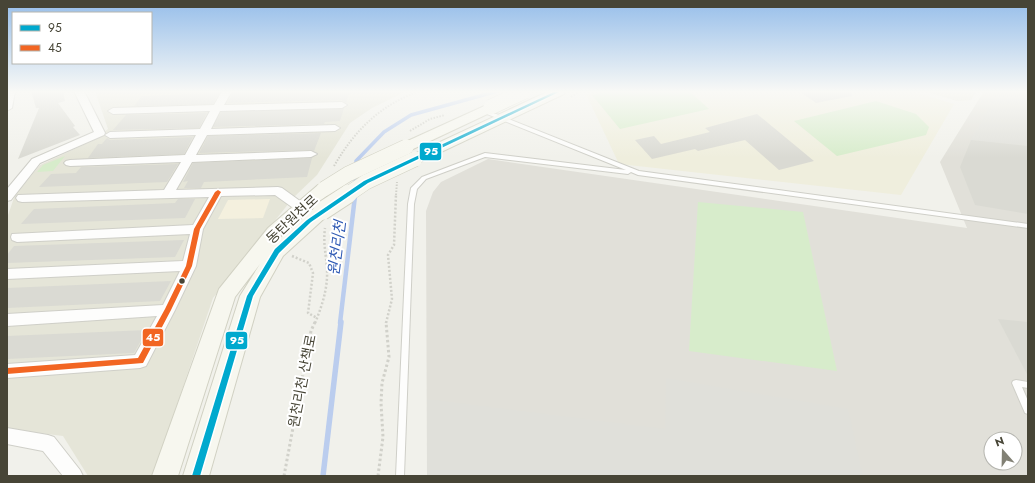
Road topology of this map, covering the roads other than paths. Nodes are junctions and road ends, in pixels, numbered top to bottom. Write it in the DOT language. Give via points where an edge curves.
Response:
graph roads {
  1 [pos="90,114"];
  2 [pos="215,114"];
  3 [pos="479,114"];
  4 [pos="495,114"];
  5 [pos="512,114"];
  6 [pos="503,118"];
  7 [pos="335,128"];
  8 [pos="204,132"];
  9 [pos="110,135"];
  10 [pos="411,153"];
  11 [pos="311,154"];
  12 [pos="188,159"];
  13 [pos="70,163"];
  14 [pos="638,173"];
  15 [pos="218,192"];
  16 [pos="168,194"];
  17 [pos="7,195"];
  18 [pos="22,198"];
  19 [pos="316,216"];
  20 [pos="1028,226"];
  21 [pos="197,229"];
  22 [pos="17,237"];
  23 [pos="189,266"];
  24 [pos="7,274"];
  25 [pos="168,310"];
  26 [pos="7,320"];
  27 [pos="7,370"];
  28 [pos="1028,385"];
  29 [pos="1028,410"];
  30 [pos="7,436"];
  31 [pos="74,476"];
  32 [pos="165,476"];
  33 [pos="196,476"];
  34 [pos="400,476"];
  1 -- 17 [label="street" via="100,133 36,161"];
  2 -- 8 [label="street"];
  3 -- 10 [label="main road, 동탄원천로"];
  4 -- 6 [label="lane"];
  5 -- 6 [label="main road, 동탄원천로"];
  6 -- 10 [label="main road, 동탄원천로"];
  6 -- 14 [label="lane"];
  7 -- 8 [label="street"];
  8 -- 9 [label="street"];
  8 -- 12 [label="street"];
  10 -- 19 [label="main road, 동탄원천로, bridge"];
  10 -- 19 [label="main road, 동탄원천로, bridge" via="348,174 324,190"];
  11 -- 12 [label="street"];
  12 -- 13 [label="street"];
  12 -- 16 [label="street"];
  14 -- 20 [label="lane"];
  14 -- 34 [label="lane" via="485,155 434,173 414,188 411,204"];
  15 -- 16 [label="street"];
  15 -- 19 [label="street" via="278,191"];
  15 -- 21 [label="street"];
  16 -- 18 [label="street"];
  19 -- 32 [label="main road, 동탄원천로" via="274,232 226,294"];
  19 -- 33 [label="main road, 동탄원천로" via="277,251 250,296"];
  21 -- 22 [label="street"];
  21 -- 23 [label="street"];
  23 -- 24 [label="street"];
  23 -- 25 [label="street"];
  25 -- 26 [label="street"];
  25 -- 27 [label="street" via="140,361"];
  28 -- 29 [label="lane" via="1016,383"];
  30 -- 31 [label="street" via="48,443"];
}
